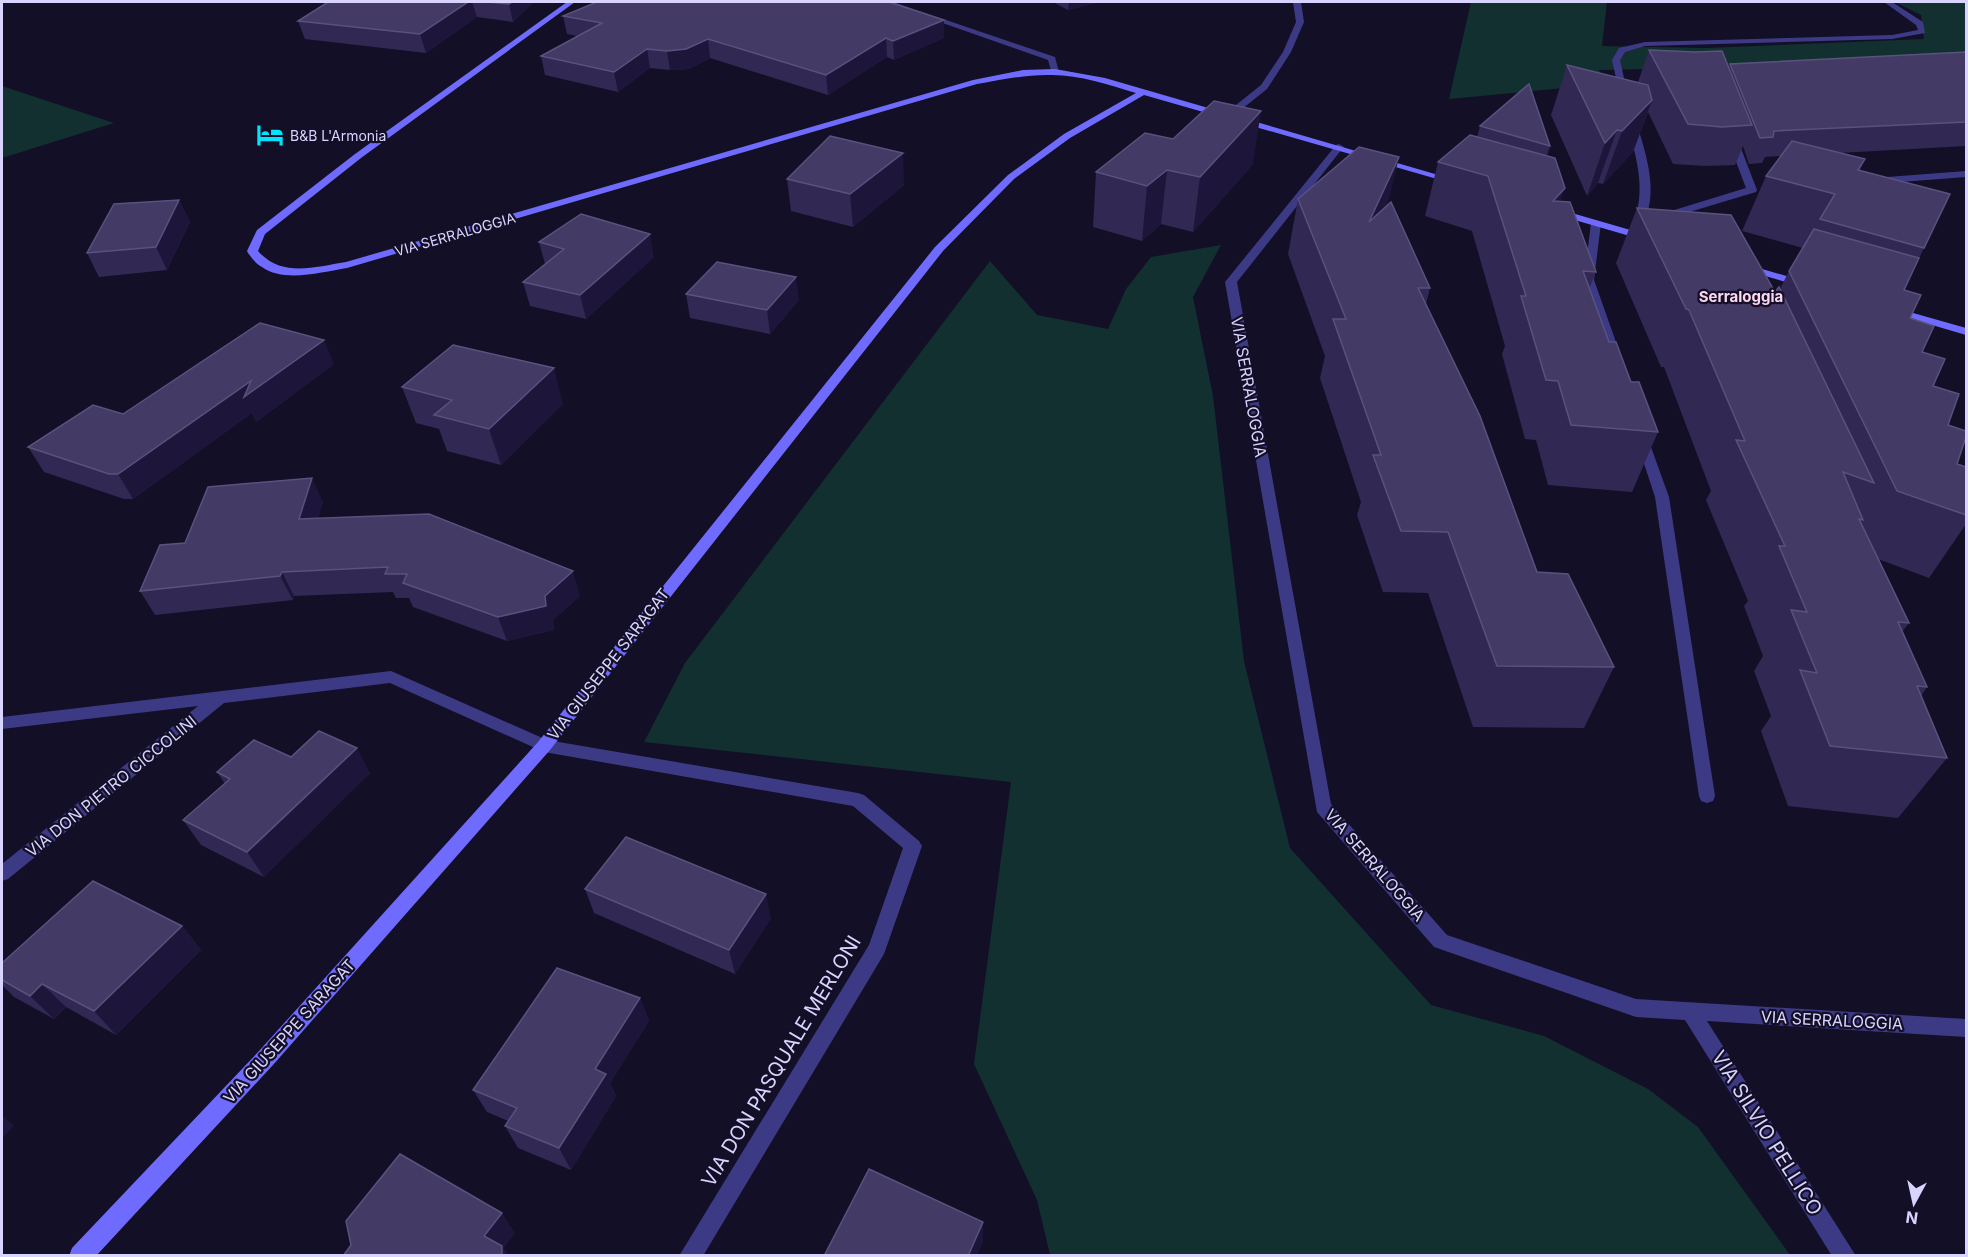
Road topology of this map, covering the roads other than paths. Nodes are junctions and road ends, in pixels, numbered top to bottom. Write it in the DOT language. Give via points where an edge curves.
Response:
graph roads {
  1 [pos="571,2"];
  2 [pos="887,2"];
  3 [pos="1297,2"];
  4 [pos="1888,2"];
  5 [pos="1055,72"];
  6 [pos="1145,92"];
  7 [pos="1627,107"];
  8 [pos="1229,115"];
  9 [pos="1630,117"];
  10 [pos="1727,124"];
  11 [pos="1339,147"];
  12 [pos="1966,174"];
  13 [pos="1859,182"];
  14 [pos="1462,184"];
  15 [pos="1764,189"];
  16 [pos="1752,190"];
  17 [pos="1551,210"];
  18 [pos="1596,223"];
  19 [pos="1639,224"];
  20 [pos="1631,233"];
  21 [pos="1663,243"];
  22 [pos="1738,265"];
  23 [pos="1814,287"];
  24 [pos="1880,307"];
  25 [pos="1966,332"];
  26 [pos="1622,377"];
  27 [pos="1636,421"];
  28 [pos="220,697"];
  29 [pos="2,723"];
  30 [pos="543,746"];
  31 [pos="1707,796"];
  32 [pos="2,874"];
  33 [pos="1690,1011"];
  34 [pos="1966,1028"];
  35 [pos="80,1256"];
  36 [pos="690,1256"];
  37 [pos="1845,1256"];
  1 -- 5 [label="main road, VIA SERRALOGGIA" via="358,156 261,232 252,251 268,267 302,272 347,265 976,82 1023,73"];
  2 -- 5 [label="street" via="1052,59"];
  3 -- 8 [label="street" via="1300,22 1287,52 1264,87"];
  4 -- 7 [label="street" via="1920,24 1922,31 1892,37 1645,44 1622,50 1616,60"];
  5 -- 6 [label="main road, VIA SERRALOGGIA"];
  6 -- 8 [label="main road, VIA SERRALOGGIA"];
  6 -- 30 [label="main road, VIA GIUSEPPE SARAGAT" via="1067,136 1011,177 939,249"];
  8 -- 11 [label="main road, VIA SERRALOGGIA"];
  9 -- 19 [label="street" via="1645,170"];
  10 -- 16 [label="street"];
  11 -- 14 [label="main road, VIA SERRALOGGIA"];
  11 -- 33 [label="street, VIA SERRALOGGIA" via="1231,282 1323,807 1441,941 1636,1008"];
  12 -- 13 [label="street"];
  15 -- 16 [label="street"];
  16 -- 19 [label="street"];
  17 -- 18 [label="main road"];
  18 -- 20 [label="main road"];
  18 -- 26 [label="street" via="1589,280"];
  19 -- 20 [label="street"];
  20 -- 21 [label="main road"];
  22 -- 23 [label="main road" via="1768,279"];
  24 -- 25 [label="main road" via="1912,321"];
  27 -- 31 [label="street" via="1662,497"];
  28 -- 29 [label="street, VIA DON PIETRO CICCOLINI"];
  28 -- 30 [label="street, VIA DON PIETRO CICCOLINI" via="391,677"];
  28 -- 32 [label="street, VIA DON PIETRO CICCOLINI"];
  30 -- 35 [label="main road, VIA GIUSEPPE SARAGAT" via="266,1058"];
  30 -- 36 [label="street, VIA DON PASQUALE MERLONI" via="858,800 913,846 877,948"];
  33 -- 34 [label="street, VIA SERRALOGGIA"];
  33 -- 37 [label="street, VIA SILVIO PELLICO"];
}
